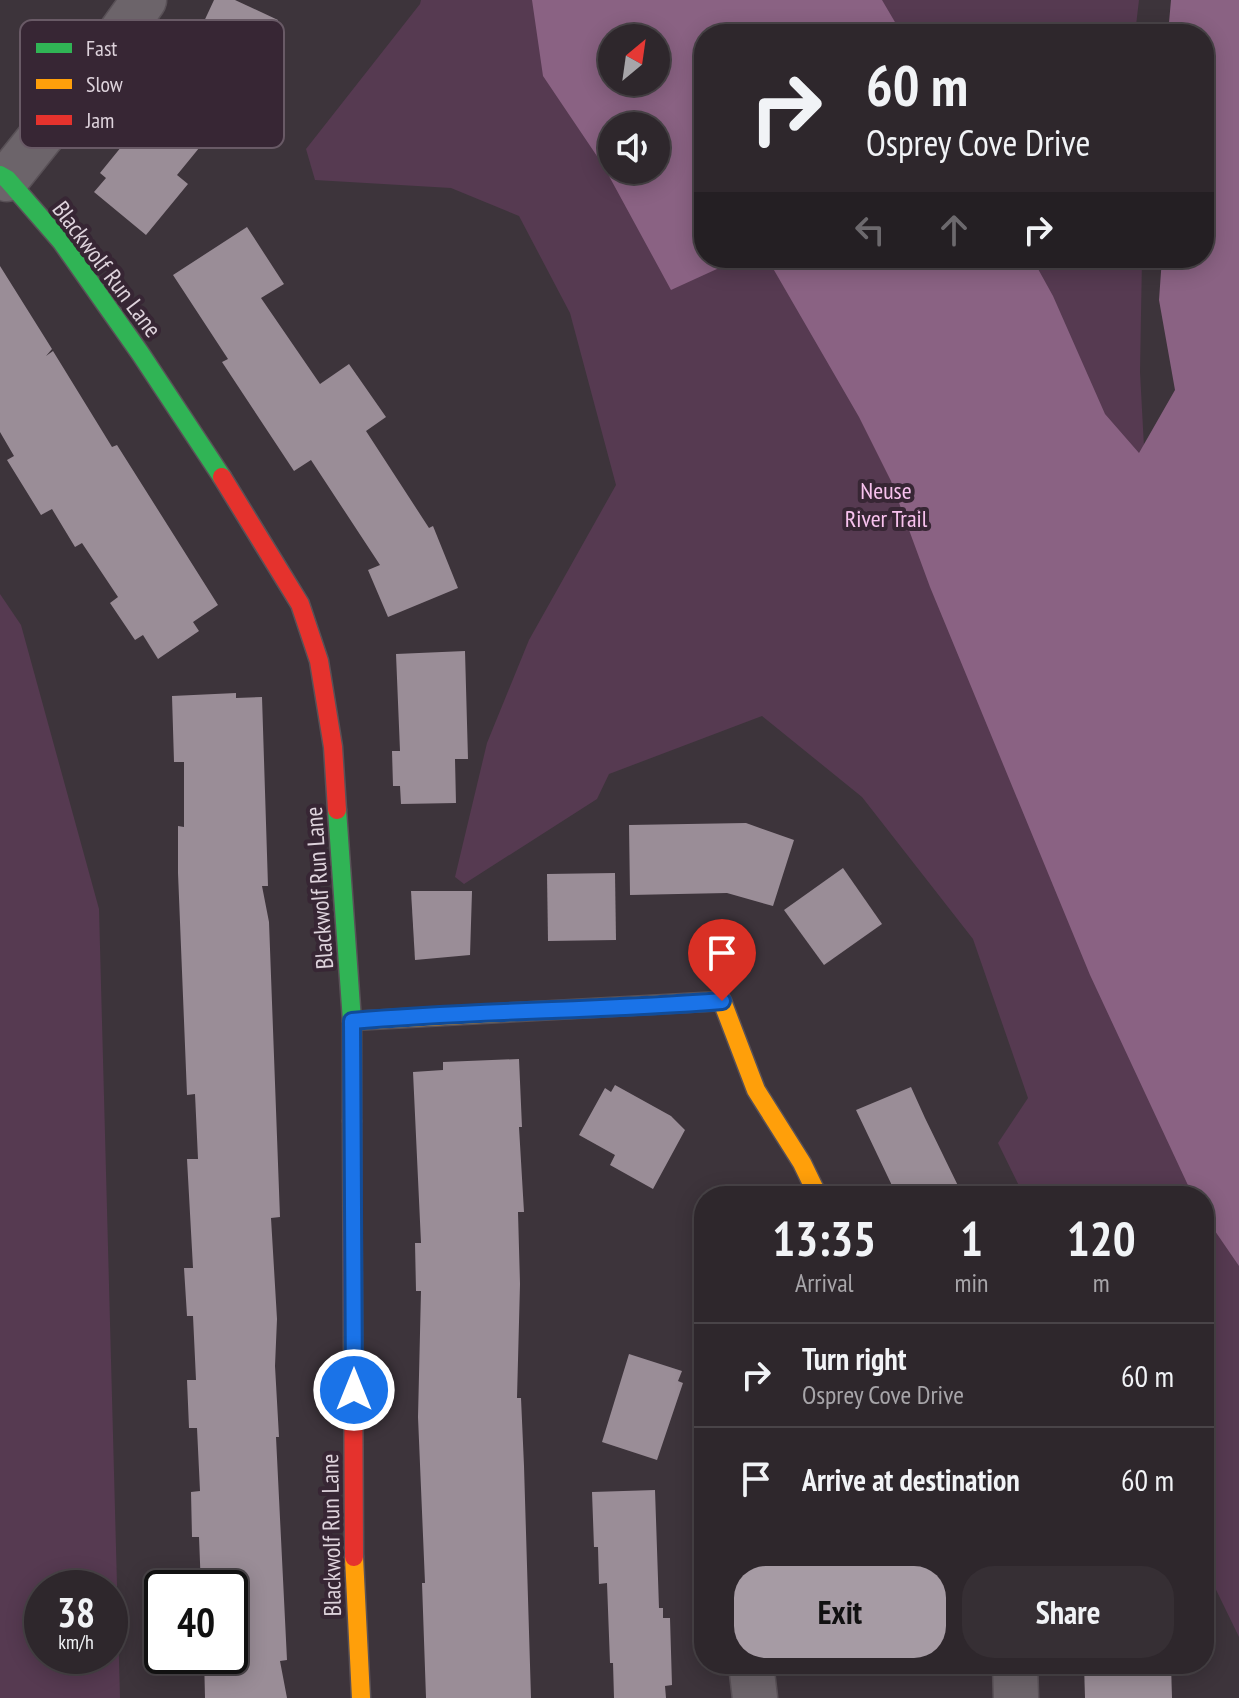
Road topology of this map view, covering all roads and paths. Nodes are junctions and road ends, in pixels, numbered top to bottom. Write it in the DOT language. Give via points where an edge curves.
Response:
graph roads {
  1 [pos="144,0"];
  2 [pos="130,20"];
  3 [pos="28,148"];
  4 [pos="4,177"];
  5 [pos="352,1021"];
  6 [pos="813,1186"];
  7 [pos="752,1674"];
  8 [pos="1015,1674"];
  9 [pos="361,1698"];
  10 [pos="755,1698"];
  11 [pos="1016,1698"];
  1 -- 2 [label="street"];
  3 -- 4 [label="street"];
  4 -- 5 [label="street, Blackwolf Run Lane" via="61,241 140,353 300,604 319,661 333,747"];
  5 -- 6 [label="street" via="722,1001 756,1090"];
  5 -- 9 [label="street, Blackwolf Run Lane" via="354,1574"];
  7 -- 10 [label="street"];
  8 -- 11 [label="street"];
}
